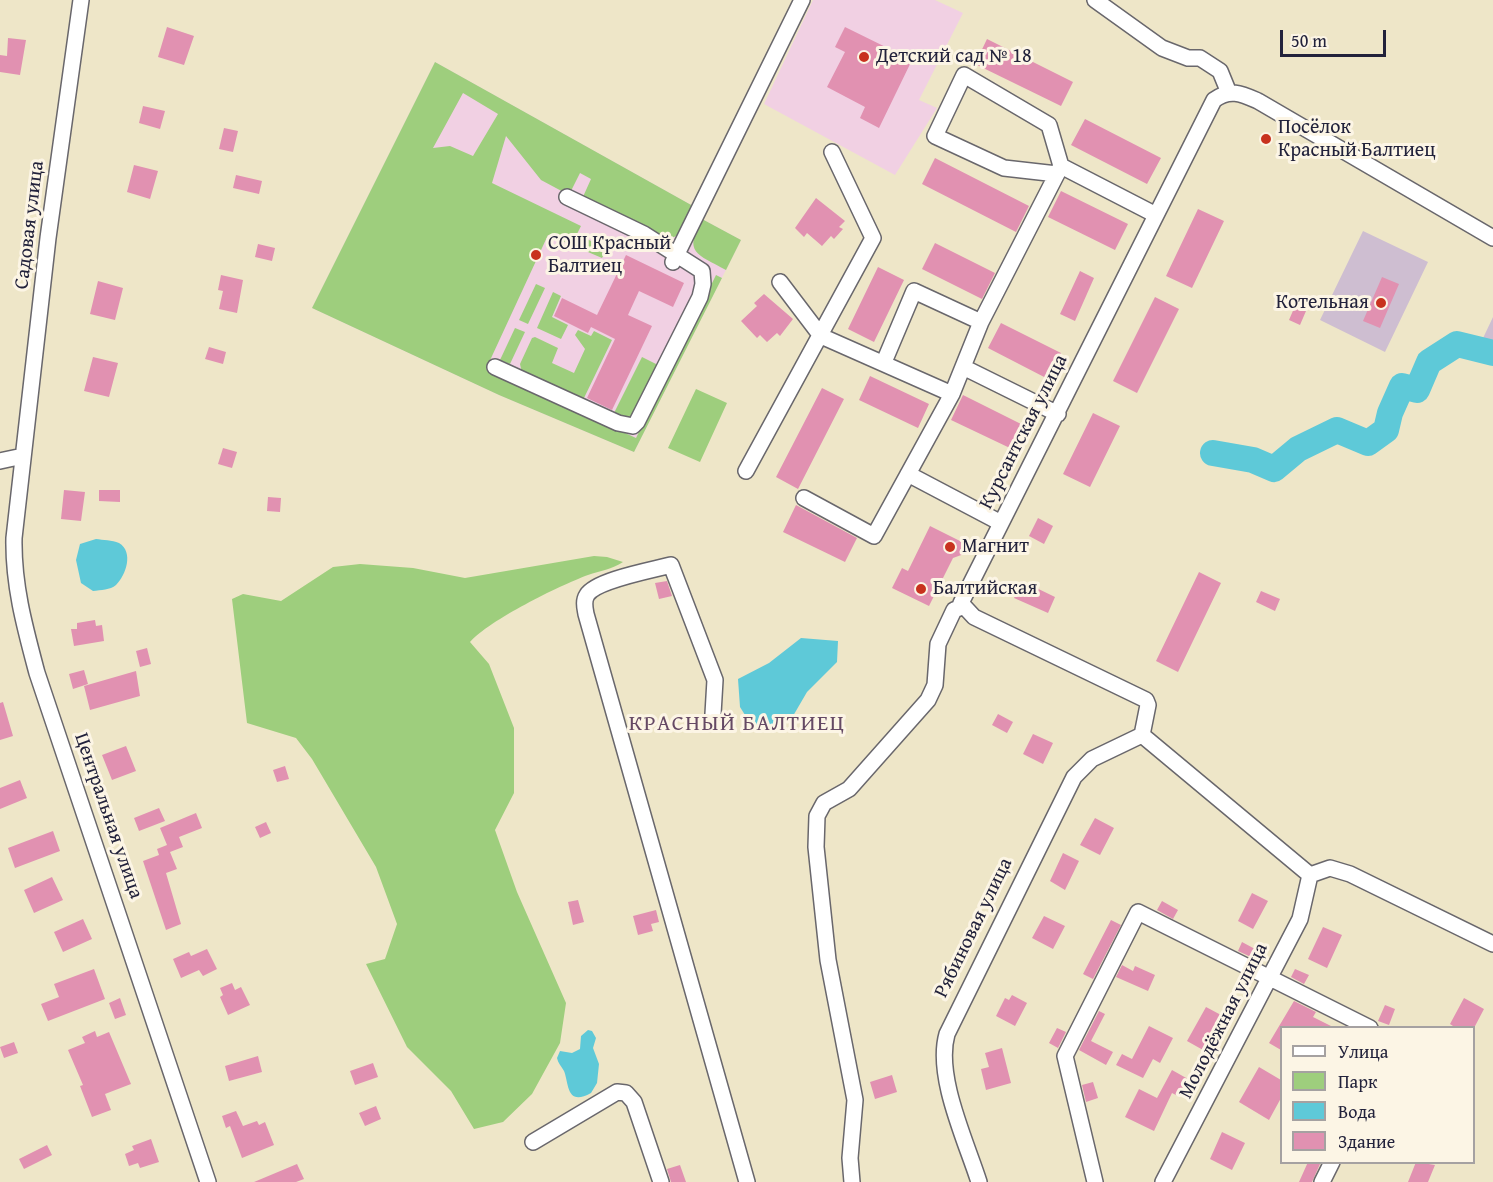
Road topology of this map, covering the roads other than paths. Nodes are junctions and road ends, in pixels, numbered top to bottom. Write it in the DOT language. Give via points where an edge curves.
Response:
graph roads {
  1 [pos="81,0"];
  2 [pos="802,0"];
  3 [pos="1095,0"];
  4 [pos="1225,94"];
  5 [pos="832,152"];
  6 [pos="1059,170"];
  7 [pos="567,197"];
  8 [pos="1156,215"];
  9 [pos="1493,238"];
  10 [pos="675,259"];
  11 [pos="780,282"];
  12 [pos="981,322"];
  13 [pos="821,336"];
  14 [pos="884,362"];
  15 [pos="495,367"];
  16 [pos="963,367"];
  17 [pos="952,393"];
  18 [pos="1058,414"];
  19 [pos="23,456"];
  20 [pos="0,461"];
  21 [pos="746,471"];
  22 [pos="908,474"];
  23 [pos="804,498"];
  24 [pos="1001,523"];
  25 [pos="962,607"];
  26 [pos="713,714"];
  27 [pos="1142,735"];
  28 [pos="1310,874"];
  29 [pos="1493,944"];
  30 [pos="1269,979"];
  31 [pos="1366,1026"];
  32 [pos="533,1142"];
  33 [pos="1331,1164"];
  34 [pos="208,1182"];
  35 [pos="661,1182"];
  36 [pos="747,1182"];
  37 [pos="852,1182"];
  38 [pos="979,1182"];
  39 [pos="1095,1182"];
  40 [pos="1163,1182"];
  41 [pos="1322,1182"];
  1 -- 19 [label="street, Садовая улица"];
  2 -- 10 [label="street"];
  3 -- 4 [label="street" via="1162,48 1188,58 1200,58 1220,71"];
  4 -- 8 [label="street, Курсантская улица" via="1208,109"];
  4 -- 9 [label="street" via="1238,92 1258,101"];
  5 -- 13 [label="street" via="873,238"];
  6 -- 6 [label="street" via="1049,125 964,75 935,136 1004,168"];
  6 -- 8 [label="street"];
  6 -- 12 [label="street"];
  7 -- 10 [label="street" via="644,234"];
  8 -- 18 [label="street, Курсантская улица"];
  10 -- 15 [label="street" via="702,270 700,297 633,426 618,423"];
  11 -- 13 [label="street"];
  12 -- 14 [label="street" via="914,291"];
  12 -- 16 [label="street"];
  13 -- 14 [label="street"];
  13 -- 21 [label="street"];
  14 -- 17 [label="street"];
  16 -- 17 [label="street"];
  16 -- 18 [label="street"];
  17 -- 22 [label="street"];
  18 -- 24 [label="street, Курсантская улица"];
  19 -- 20 [label="street"];
  19 -- 34 [label="street, Центральная улица" via="13,563 23,624"];
  22 -- 23 [label="street" via="874,536"];
  22 -- 24 [label="street"];
  24 -- 25 [label="street, Курсантская улица" via="962,597"];
  25 -- 27 [label="street" via="974,617 1146,700"];
  25 -- 37 [label="street, Курсантская улица" via="954,610 938,644 935,685 928,700 849,789 824,803 817,816 816,847 828,960 855,1100"];
  26 -- 36 [label="street" via="716,680 671,565 600,584 587,594 586,614"];
  27 -- 28 [label="street"];
  27 -- 38 [label="street, Рябиновая улица" via="1092,759 1074,777 944,1042 946,1079"];
  28 -- 29 [label="street" via="1330,868 1350,874"];
  28 -- 30 [label="street, Молодёжная улица" via="1300,919"];
  30 -- 31 [label="street"];
  30 -- 39 [label="street" via="1138,912 1065,1056"];
  30 -- 40 [label="street, Молодёжная улица"];
  32 -- 35 [label="street" via="617,1092 626,1093 634,1102"];
  33 -- 41 [label="street"];
}
